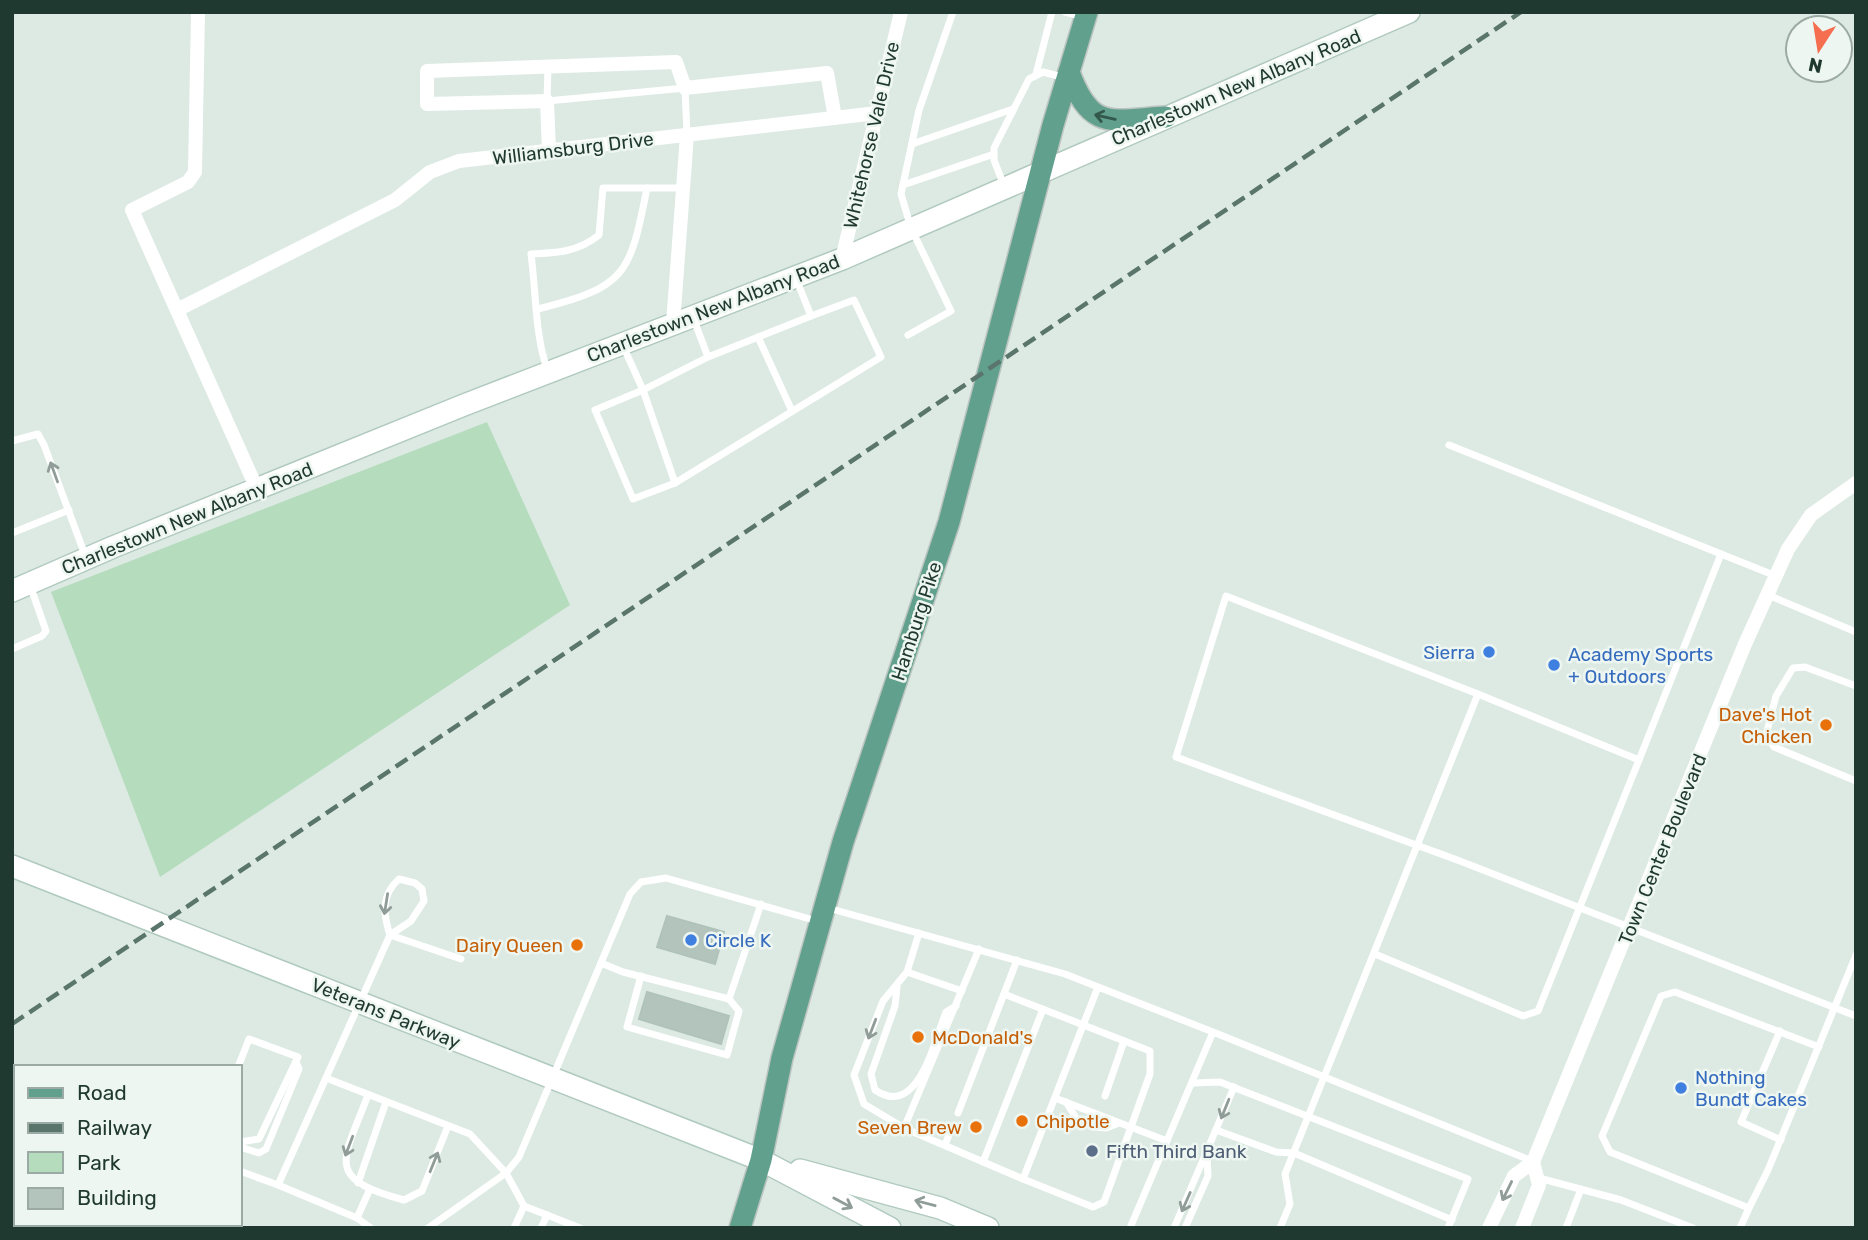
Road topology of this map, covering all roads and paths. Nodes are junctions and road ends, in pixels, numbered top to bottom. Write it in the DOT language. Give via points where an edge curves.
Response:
graph roads {
  1 [pos="198,12"];
  2 [pos="901,12"];
  3 [pos="953,12"];
  4 [pos="1052,12"];
  5 [pos="1409,12"];
  6 [pos="1079,14"];
  7 [pos="548,67"];
  8 [pos="1036,74"];
  9 [pos="1068,75"];
  10 [pos="685,89"];
  11 [pos="547,100"];
  12 [pos="1014,109"];
  13 [pos="877,113"];
  14 [pos="1167,117"];
  15 [pos="835,118"];
  16 [pos="687,135"];
  17 [pos="912,144"];
  18 [pos="550,151"];
  19 [pos="994,154"];
  20 [pos="1043,171"];
  21 [pos="903,185"];
  22 [pos="1005,187"];
  23 [pos="647,188"];
  24 [pos="683,188"];
  25 [pos="911,228"];
  26 [pos="842,259"];
  27 [pos="796,277"];
  28 [pos="538,309"];
  29 [pos="177,310"];
  30 [pos="810,316"];
  31 [pos="683,320"];
  32 [pos="908,335"];
  33 [pos="758,337"];
  34 [pos="623,344"];
  35 [pos="708,357"];
  36 [pos="548,373"];
  37 [pos="643,390"];
  38 [pos="792,411"];
  39 [pos="12,441"];
  40 [pos="1449,445"];
  41 [pos="675,482"];
  42 [pos="1856,483"];
  43 [pos="257,489"];
  44 [pos="69,510"];
  45 [pos="12,533"];
  46 [pos="1721,554"];
  47 [pos="87,558"];
  48 [pos="1776,576"];
  49 [pos="21,588"];
  50 [pos="1768,595"];
  51 [pos="1856,632"];
  52 [pos="12,649"];
  53 [pos="1856,687"];
  54 [pos="1478,694"];
  55 [pos="1639,760"];
  56 [pos="1856,769"];
  57 [pos="1853,780"];
  58 [pos="1419,846"];
  59 [pos="12,866"];
  60 [pos="761,904"];
  61 [pos="1580,910"];
  62 [pos="823,915"];
  63 [pos="1630,927"];
  64 [pos="919,933"];
  65 [pos="390,935"];
  66 [pos="979,949"];
  67 [pos="1376,954"];
  68 [pos="1856,956"];
  69 [pos="461,959"];
  70 [pos="1017,960"];
  71 [pos="601,963"];
  72 [pos="907,972"];
  73 [pos="641,976"];
  74 [pos="897,986"];
  75 [pos="1098,987"];
  76 [pos="962,991"];
  77 [pos="1004,994"];
  78 [pos="729,999"];
  79 [pos="358,1001"];
  80 [pos="956,1006"];
  81 [pos="1834,1008"];
  82 [pos="1044,1009"];
  83 [pos="1856,1016"];
  84 [pos="1083,1025"];
  85 [pos="1780,1031"];
  86 [pos="1213,1032"];
  87 [pos="1124,1041"];
  88 [pos="1819,1047"];
  89 [pos="297,1059"];
  90 [pos="239,1065"];
  91 [pos="1325,1077"];
  92 [pos="326,1078"];
  93 [pos="552,1079"];
  94 [pos="1193,1083"];
  95 [pos="1234,1087"];
  96 [pos="368,1094"];
  97 [pos="1105,1096"];
  98 [pos="1055,1098"];
  99 [pos="386,1102"];
  100 [pos="1066,1102"];
  101 [pos="958,1113"];
  102 [pos="1309,1115"];
  103 [pos="1078,1121"];
  104 [pos="1120,1123"];
  105 [pos="448,1126"];
  106 [pos="1092,1127"];
  107 [pos="1130,1127"];
  108 [pos="904,1128"];
  109 [pos="1216,1130"];
  110 [pos="950,1132"];
  111 [pos="1781,1140"];
  112 [pos="1167,1141"];
  113 [pos="242,1143"];
  114 [pos="242,1145"];
  115 [pos="945,1145"];
  116 [pos="1294,1153"];
  117 [pos="1207,1154"];
  118 [pos="761,1160"];
  119 [pos="983,1162"];
  120 [pos="1533,1162"];
  121 [pos="242,1172"];
  122 [pos="506,1173"];
  123 [pos="1539,1178"];
  124 [pos="1023,1179"];
  125 [pos="358,1183"];
  126 [pos="278,1185"];
  127 [pos="1581,1189"];
  128 [pos="369,1191"];
  129 [pos="524,1206"];
  130 [pos="1749,1208"];
  131 [pos="547,1215"];
  132 [pos="357,1218"];
  133 [pos="1450,1224"];
  134 [pos="563,1225"];
  135 [pos="372,1228"];
  136 [pos="428,1228"];
  137 [pos="514,1228"];
  138 [pos="541,1228"];
  139 [pos="579,1228"];
  140 [pos="740,1228"];
  141 [pos="890,1228"];
  142 [pos="988,1228"];
  143 [pos="1130,1228"];
  144 [pos="1174,1228"];
  145 [pos="1185,1228"];
  146 [pos="1280,1228"];
  147 [pos="1489,1228"];
  148 [pos="1522,1228"];
  149 [pos="1566,1228"];
  150 [pos="1693,1228"];
  151 [pos="1740,1228"];
  1 -- 29 [label="street" via="195,172 188,181 132,210"];
  2 -- 13 [label="street, Whitehorse Vale Drive"];
  3 -- 17 [label="lane"];
  4 -- 8 [label="lane"];
  5 -- 14 [label="main road, Charlestown New Albany Road"];
  6 -- 9 [label="main road, Hamburg Pike"];
  7 -- 10 [label="street" via="676,62"];
  7 -- 11 [label="lane"];
  7 -- 11 [label="street" via="427,72 427,104"];
  8 -- 9 [label="lane"];
  8 -- 12 [label="lane"];
  14 -- 9 [label="main road, one-way" via="1097,117 1079,99"];
  9 -- 20 [label="main road, Hamburg Pike"];
  10 -- 11 [label="lane"];
  10 -- 15 [label="street" via="827,73"];
  10 -- 16 [label="lane"];
  11 -- 18 [label="street"];
  12 -- 17 [label="lane"];
  12 -- 19 [label="lane"];
  13 -- 15 [label="street, Williamsburg Drive"];
  13 -- 26 [label="street, Whitehorse Vale Drive"];
  14 -- 20 [label="main road, Charlestown New Albany Road"];
  15 -- 16 [label="street, Williamsburg Drive"];
  16 -- 18 [label="street, Williamsburg Drive"];
  16 -- 24 [label="street"];
  17 -- 21 [label="lane"];
  18 -- 29 [label="street, Williamsburg Drive" via="459,161 430,172 395,200"];
  19 -- 21 [label="lane"];
  19 -- 22 [label="lane"];
  20 -- 22 [label="main road, Charlestown New Albany Road"];
  20 -- 62 [label="main road, Hamburg Pike" via="949,522"];
  21 -- 25 [label="lane" via="901,194"];
  22 -- 25 [label="main road, Charlestown New Albany Road"];
  23 -- 24 [label="lane"];
  23 -- 28 [label="lane" via="631,256 608,286 585,298"];
  23 -- 28 [label="lane" via="603,188 599,235 587,245 562,253 531,254"];
  24 -- 31 [label="street"];
  25 -- 26 [label="main road, Charlestown New Albany Road"];
  25 -- 32 [label="lane" via="951,311"];
  26 -- 27 [label="main road, Charlestown New Albany Road"];
  27 -- 30 [label="lane"];
  27 -- 31 [label="main road, Charlestown New Albany Road"];
  28 -- 36 [label="lane" via="539,346"];
  29 -- 43 [label="street"];
  30 -- 33 [label="lane"];
  30 -- 38 [label="lane" via="854,300 881,357"];
  31 -- 34 [label="main road, Charlestown New Albany Road"];
  31 -- 35 [label="lane"];
  33 -- 35 [label="lane"];
  33 -- 38 [label="lane"];
  34 -- 36 [label="main road, Charlestown New Albany Road"];
  34 -- 37 [label="lane"];
  35 -- 37 [label="lane"];
  36 -- 43 [label="main road, Charlestown New Albany Road"];
  37 -- 41 [label="lane"];
  37 -- 41 [label="lane" via="595,410 633,499"];
  38 -- 41 [label="lane"];
  44 -- 39 [label="lane, one-way" via="38,434"];
  40 -- 46 [label="lane"];
  42 -- 48 [label="street, Town Center Boulevard" via="1811,514"];
  43 -- 47 [label="main road, Charlestown New Albany Road"];
  44 -- 45 [label="lane"];
  44 -- 47 [label="lane"];
  46 -- 48 [label="lane"];
  46 -- 55 [label="lane"];
  47 -- 49 [label="main road, Charlestown New Albany Road"];
  48 -- 50 [label="street, Town Center Boulevard"];
  49 -- 52 [label="lane" via="46,631"];
  50 -- 51 [label="lane"];
  50 -- 63 [label="street, Town Center Boulevard"];
  53 -- 57 [label="lane" via="1805,667 1793,668 1776,696 1766,735 1773,747"];
  54 -- 55 [label="lane"];
  54 -- 58 [label="lane"];
  54 -- 58 [label="lane" via="1226,596 1176,757"];
  55 -- 61 [label="lane"];
  56 -- 57 [label="lane"];
  58 -- 61 [label="lane"];
  58 -- 67 [label="lane"];
  59 -- 79 [label="main road, Veterans Parkway"];
  60 -- 62 [label="lane"];
  60 -- 71 [label="lane" via="666,878 648,879 630,894"];
  60 -- 78 [label="lane"];
  61 -- 63 [label="lane"];
  61 -- 67 [label="lane" via="1538,1011 1523,1016"];
  62 -- 64 [label="lane"];
  62 -- 118 [label="main road, Hamburg Pike" via="782,1058"];
  63 -- 81 [label="lane"];
  63 -- 120 [label="street, Town Center Boulevard"];
  64 -- 66 [label="lane"];
  64 -- 72 [label="lane"];
  65 -- 65 [label="lane, one-way" via="411,921 424,901 422,889 415,883 399,879 389,888 383,912"];
  65 -- 69 [label="lane"];
  65 -- 79 [label="lane"];
  66 -- 70 [label="lane"];
  66 -- 76 [label="lane"];
  67 -- 91 [label="lane"];
  68 -- 81 [label="lane"];
  70 -- 75 [label="lane"];
  70 -- 77 [label="lane"];
  71 -- 73 [label="lane"];
  71 -- 93 [label="lane"];
  72 -- 74 [label="lane"];
  72 -- 76 [label="lane"];
  73 -- 78 [label="lane"];
  73 -- 78 [label="lane" via="627,1027 727,1055 739,1011"];
  74 -- 80 [label="lane" via="895,1006 871,1074 875,1090 885,1097 909,1094 946,1012"];
  74 -- 108 [label="lane, one-way" via="883,1001 854,1075 864,1104"];
  75 -- 84 [label="lane"];
  75 -- 86 [label="lane"];
  76 -- 80 [label="lane"];
  77 -- 82 [label="lane"];
  77 -- 101 [label="lane"];
  79 -- 92 [label="lane"];
  79 -- 93 [label="main road, Veterans Parkway"];
  80 -- 108 [label="lane"];
  81 -- 83 [label="lane"];
  81 -- 88 [label="lane"];
  82 -- 84 [label="lane"];
  82 -- 119 [label="lane"];
  84 -- 87 [label="lane"];
  84 -- 98 [label="lane"];
  85 -- 88 [label="lane"];
  85 -- 111 [label="lane" via="1741,1122"];
  85 -- 130 [label="lane" via="1675,992 1661,996 1602,1136 1610,1152"];
  86 -- 91 [label="lane"];
  86 -- 94 [label="lane"];
  87 -- 97 [label="lane"];
  87 -- 107 [label="lane" via="1150,1051 1150,1074"];
  88 -- 111 [label="lane"];
  89 -- 90 [label="lane" via="249,1039"];
  89 -- 113 [label="lane" via="259,1139"];
  89 -- 114 [label="lane" via="299,1069 266,1149 259,1153"];
  91 -- 102 [label="lane"];
  91 -- 120 [label="lane"];
  92 -- 96 [label="lane"];
  92 -- 126 [label="lane"];
  93 -- 118 [label="main road, Veterans Parkway"];
  93 -- 122 [label="lane" via="519,1157"];
  94 -- 95 [label="lane" via="1220,1082"];
  94 -- 112 [label="lane"];
  95 -- 102 [label="lane"];
  95 -- 109 [label="lane, one-way"];
  96 -- 99 [label="lane"];
  96 -- 125 [label="lane, one-way" via="344,1158 349,1175"];
  98 -- 100 [label="lane"];
  98 -- 124 [label="lane"];
  99 -- 105 [label="lane"];
  99 -- 125 [label="lane"];
  100 -- 103 [label="lane"];
  100 -- 104 [label="lane"];
  102 -- 116 [label="lane"];
  102 -- 133 [label="lane" via="1468,1179"];
  104 -- 106 [label="lane"];
  104 -- 107 [label="lane"];
  105 -- 122 [label="lane" via="470,1134"];
  128 -- 105 [label="lane, one-way" via="404,1200 422,1191"];
  107 -- 112 [label="lane"];
  107 -- 124 [label="lane" via="1104,1202 1093,1206"];
  108 -- 115 [label="lane"];
  109 -- 116 [label="lane" via="1276,1152"];
  109 -- 117 [label="lane"];
  110 -- 115 [label="lane"];
  111 -- 130 [label="lane"];
  112 -- 143 [label="lane"];
  115 -- 119 [label="lane"];
  116 -- 133 [label="lane"];
  116 -- 146 [label="lane" via="1285,1174 1290,1204"];
  117 -- 144 [label="lane, one-way"];
  117 -- 145 [label="lane" via="1208,1176"];
  118 -- 140 [label="main road, Hamburg Pike"];
  118 -- 141 [label="main road, Veterans Parkway, one-way"];
  142 -- 118 [label="main road, Veterans Parkway, one-way" via="940,1208"];
  119 -- 124 [label="lane"];
  120 -- 123 [label="street"];
  120 -- 147 [label="street, Town Center Boulevard, one-way" via="1514,1176"];
  121 -- 126 [label="lane"];
  122 -- 129 [label="lane"];
  122 -- 136 [label="lane"];
  123 -- 127 [label="lane"];
  123 -- 148 [label="street"];
  125 -- 128 [label="lane"];
  126 -- 132 [label="lane"];
  127 -- 149 [label="lane"];
  127 -- 150 [label="lane"];
  128 -- 132 [label="lane"];
  129 -- 131 [label="lane"];
  129 -- 137 [label="lane"];
  130 -- 151 [label="lane"];
  131 -- 134 [label="lane"];
  131 -- 138 [label="lane"];
  132 -- 135 [label="lane"];
  134 -- 139 [label="lane"];
}
